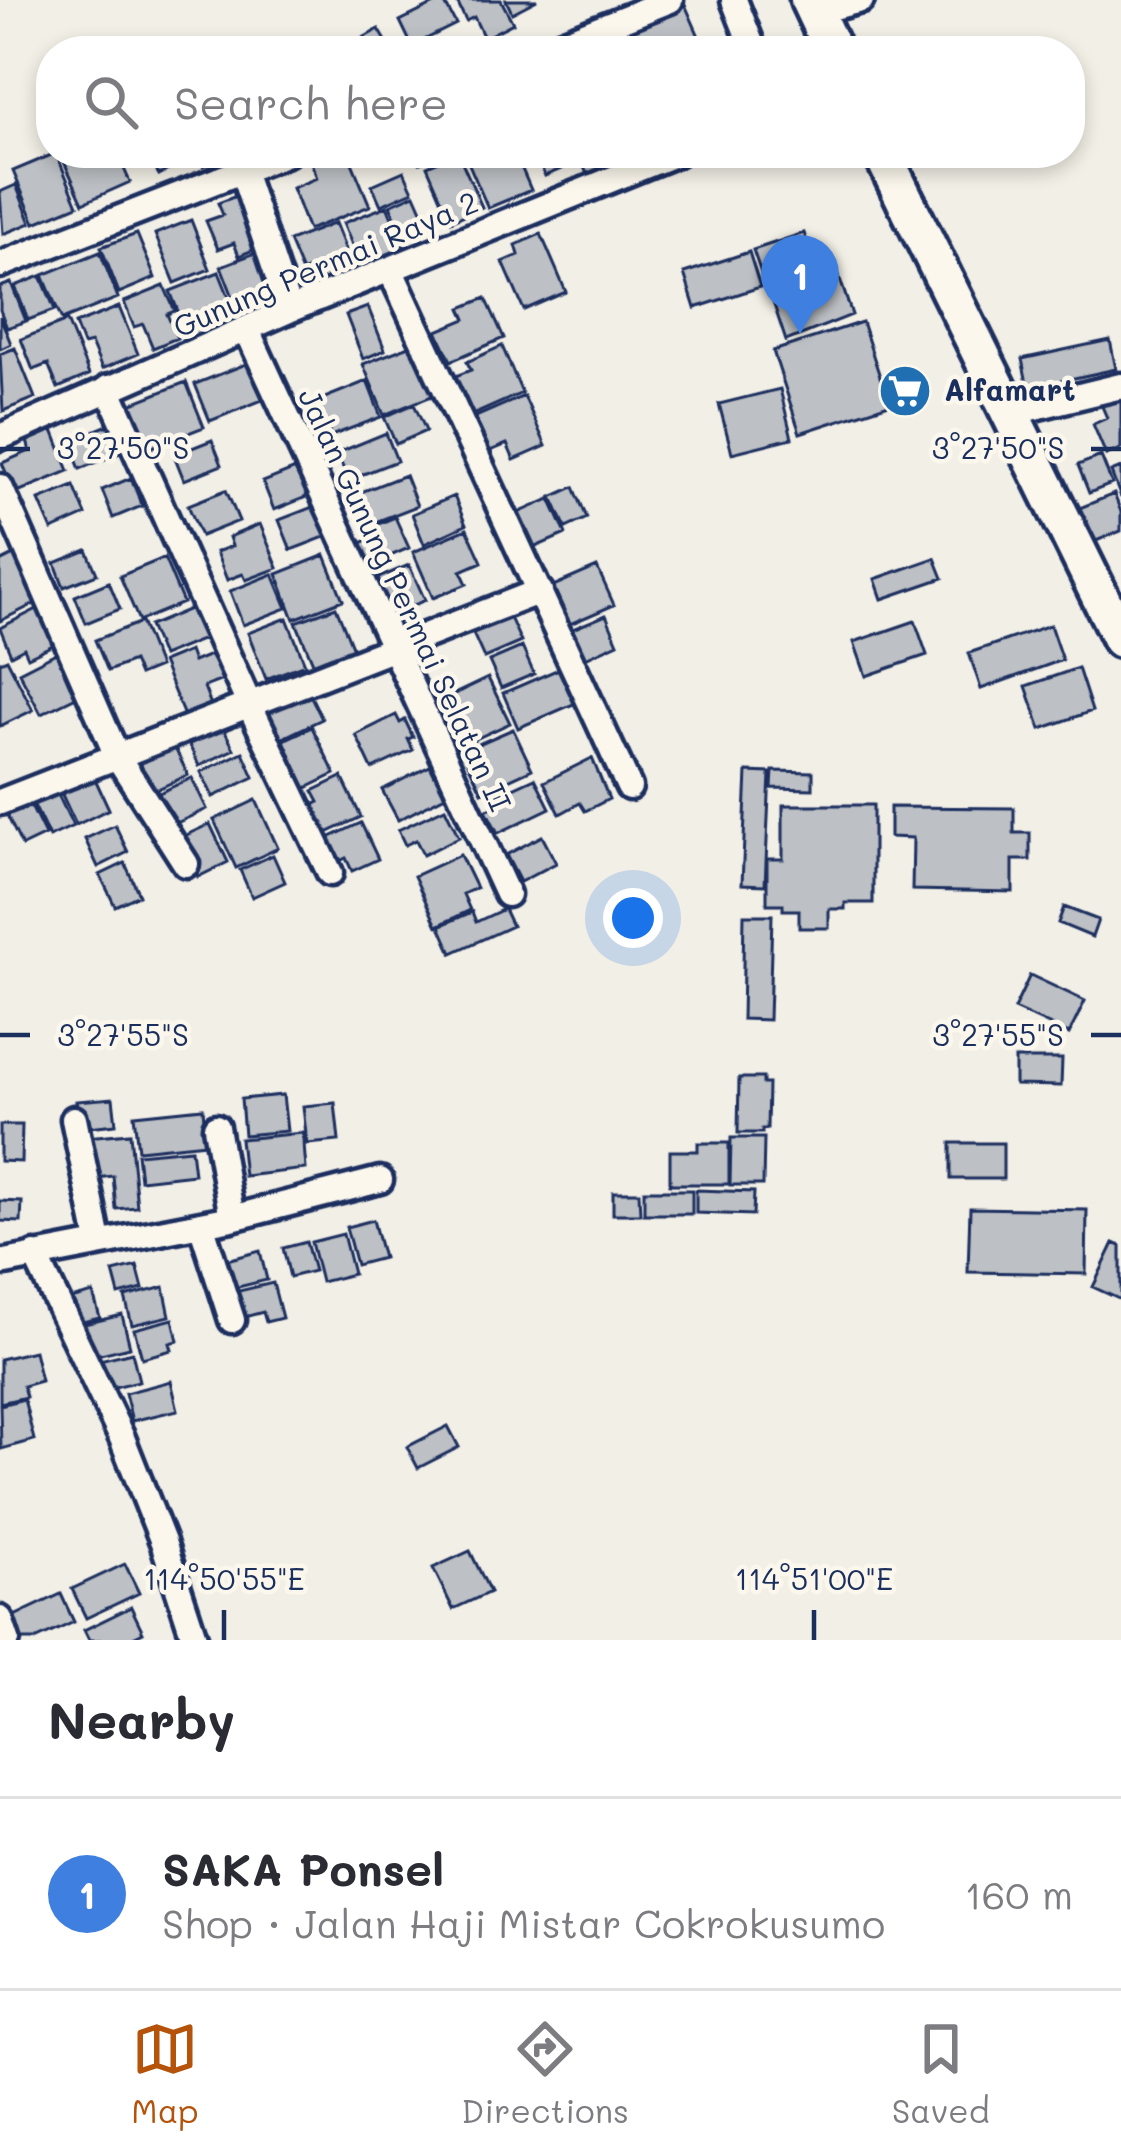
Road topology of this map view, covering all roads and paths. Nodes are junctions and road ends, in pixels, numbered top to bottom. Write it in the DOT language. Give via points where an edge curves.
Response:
graph roads {
  1 [pos="670,0"];
  2 [pos="734,0"];
  3 [pos="861,0"];
  4 [pos="812,6"];
  5 [pos="580,36"];
  6 [pos="748,36"];
  7 [pos="826,36"];
  8 [pos="250,168"];
  9 [pos="640,168"];
  10 [pos="889,168"];
  11 [pos="242,171"];
  12 [pos="0,265"];
  13 [pos="390,269"];
  14 [pos="289,310"];
  15 [pos="247,330"];
  16 [pos="1121,386"];
  17 [pos="108,388"];
  18 [pos="1010,413"];
  19 [pos="0,437"];
  20 [pos="0,487"];
  21 [pos="540,590"];
  22 [pos="1121,639"];
  23 [pos="392,648"];
  24 [pos="248,704"];
  25 [pos="117,756"];
  26 [pos="629,787"];
  27 [pos="0,802"];
  28 [pos="186,864"];
  29 [pos="330,873"];
  30 [pos="507,894"];
  31 [pos="74,1119"];
  32 [pos="216,1127"];
  33 [pos="380,1180"];
  34 [pos="232,1218"];
  35 [pos="201,1224"];
  36 [pos="99,1241"];
  37 [pos="35,1255"];
  38 [pos="0,1263"];
  39 [pos="232,1320"];
  40 [pos="0,1619"];
  41 [pos="7,1640"];
  42 [pos="195,1640"];
  1 -- 5 [label="street"];
  2 -- 6 [label="street"];
  3 -- 4 [label="street"];
  4 -- 7 [label="main road"];
  8 -- 11 [label="street"];
  9 -- 13 [label="street, Gunung Permai Raya 2"];
  10 -- 18 [label="main road"];
  11 -- 12 [label="street"];
  11 -- 14 [label="street"];
  13 -- 14 [label="street, Gunung Permai Raya 2"];
  13 -- 21 [label="street"];
  14 -- 15 [label="street, Gunung Permai Raya 2"];
  15 -- 17 [label="street, Gunung Permai Raya 2"];
  15 -- 23 [label="street, Jalan Gunung Permai Selatan II"];
  16 -- 18 [label="street"];
  17 -- 19 [label="street, Gunung Permai Raya 2"];
  17 -- 24 [label="street"];
  18 -- 22 [label="main road"];
  20 -- 25 [label="street"];
  21 -- 23 [label="street"];
  21 -- 26 [label="street"];
  23 -- 24 [label="street"];
  23 -- 30 [label="street, Jalan Gunung Permai Selatan II"];
  24 -- 25 [label="street"];
  24 -- 29 [label="street"];
  25 -- 27 [label="street"];
  25 -- 28 [label="street"];
  31 -- 36 [label="street"];
  32 -- 34 [label="street"];
  33 -- 34 [label="street"];
  34 -- 35 [label="street"];
  35 -- 36 [label="street"];
  35 -- 39 [label="street"];
  36 -- 37 [label="street"];
  37 -- 38 [label="street"];
  37 -- 42 [label="street" via="122,1438"];
  40 -- 41 [label="street"];
}
